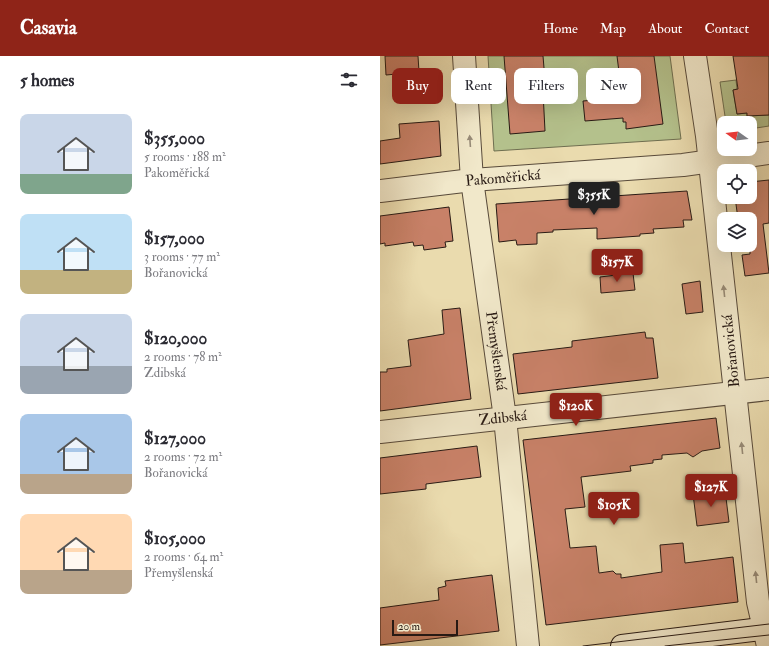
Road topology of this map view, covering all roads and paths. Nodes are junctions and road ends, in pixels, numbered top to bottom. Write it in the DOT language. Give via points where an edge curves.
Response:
graph roads {
  1 [pos="464,56"];
  2 [pos="695,56"];
  3 [pos="769,153"];
  4 [pos="709,161"];
  5 [pos="472,180"];
  6 [pos="380,191"];
  7 [pos="769,389"];
  8 [pos="736,393"];
  9 [pos="505,418"];
  10 [pos="380,432"];
  11 [pos="767,634"];
  12 [pos="528,646"];
  13 [pos="622,646"];
  5 -- 1 [label="street, Přemyšlenská, one-way"];
  2 -- 4 [label="street, Bořanovická"];
  3 -- 4 [label="street, Pakoměřická"];
  4 -- 5 [label="street, Pakoměřická"];
  8 -- 4 [label="street, Bořanovická, one-way"];
  5 -- 6 [label="street, Pakoměřická"];
  5 -- 9 [label="street, Přemyšlenská"];
  7 -- 8 [label="street, Zdibská"];
  8 -- 9 [label="street, Zdibská"];
  11 -- 8 [label="street, Bořanovická, one-way" via="758,602"];
  9 -- 10 [label="street, Zdibská"];
  9 -- 12 [label="street, Přemyšlenská"];
  11 -- 13 [label="street"];
}
